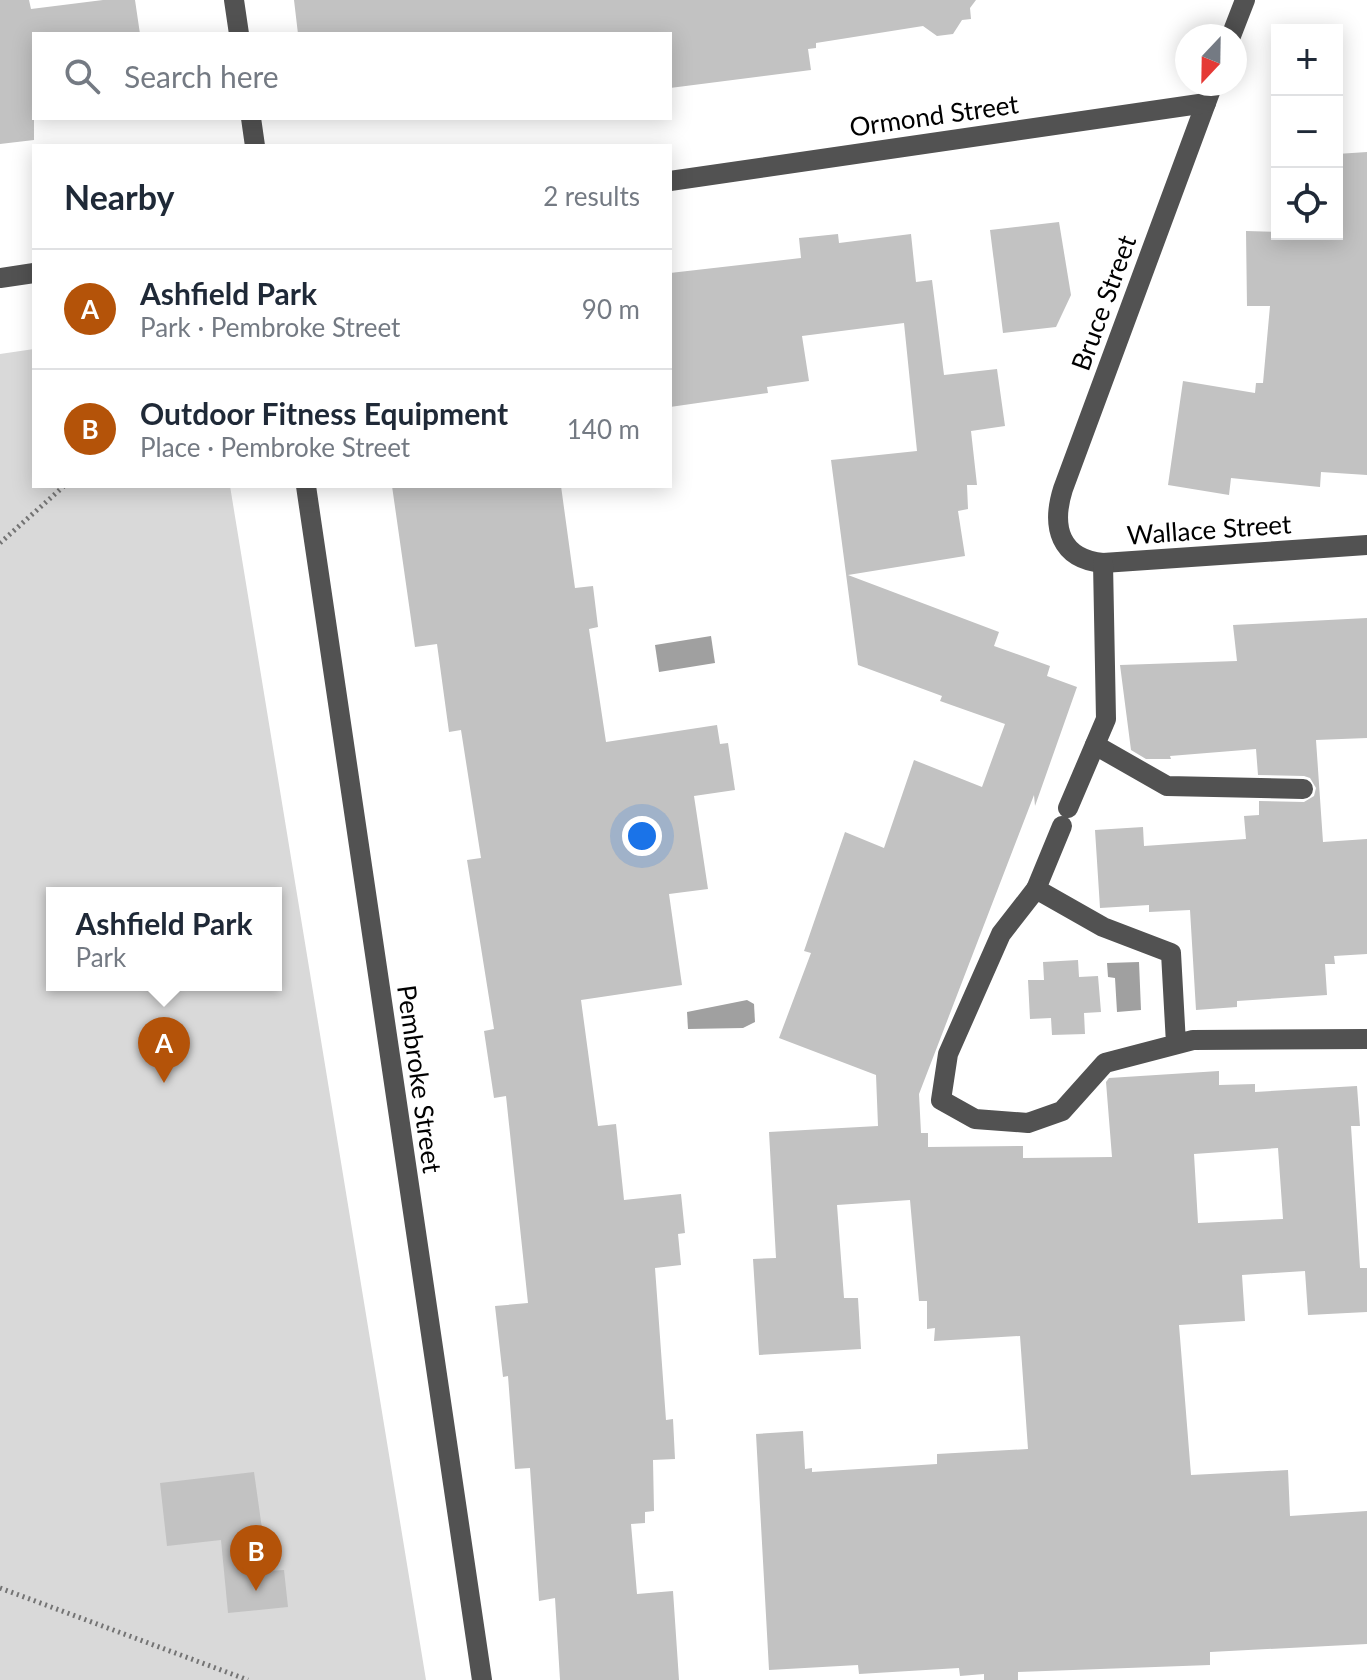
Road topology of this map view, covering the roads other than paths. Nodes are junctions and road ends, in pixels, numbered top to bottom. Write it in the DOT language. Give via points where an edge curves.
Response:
graph roads {
  1 [pos="234,0"];
  2 [pos="1245,0"];
  3 [pos="1236,24"];
  4 [pos="239,32"];
  5 [pos="1197,96"];
  6 [pos="1208,96"];
  7 [pos="251,120"];
  8 [pos="255,144"];
  9 [pos="672,181"];
  10 [pos="32,273"];
  11 [pos="0,278"];
  12 [pos="306,488"];
  13 [pos="1062,541"];
  14 [pos="1367,545"];
  15 [pos="1103,563"];
  16 [pos="1095,745"];
  17 [pos="1303,789"];
  18 [pos="1036,889"];
  19 [pos="1357,1040"];
  20 [pos="1176,1044"];
  21 [pos="482,1680"];
  1 -- 4 [label="street"];
  2 -- 3 [label="street"];
  5 -- 9 [label="street, Ormond Street"];
  6 -- 13 [label="street, Bruce Street" via="1063,489 1056,518"];
  7 -- 8 [label="street"];
  10 -- 11 [label="street"];
  12 -- 21 [label="street, Pembroke Street"];
  13 -- 15 [label="street, Wallace Street" via="1079,557"];
  14 -- 15 [label="street, Wallace Street"];
  15 -- 16 [label="street" via="1106,719"];
  16 -- 17 [label="street" via="1167,786"];
  16 -- 18 [label="street"];
  18 -- 20 [label="street" via="1103,927 1171,953"];
  18 -- 20 [label="street" via="1001,934 948,1054 941,1100 975,1119 1028,1123 1062,1111 1105,1063"];
  19 -- 20 [label="street"];
}
